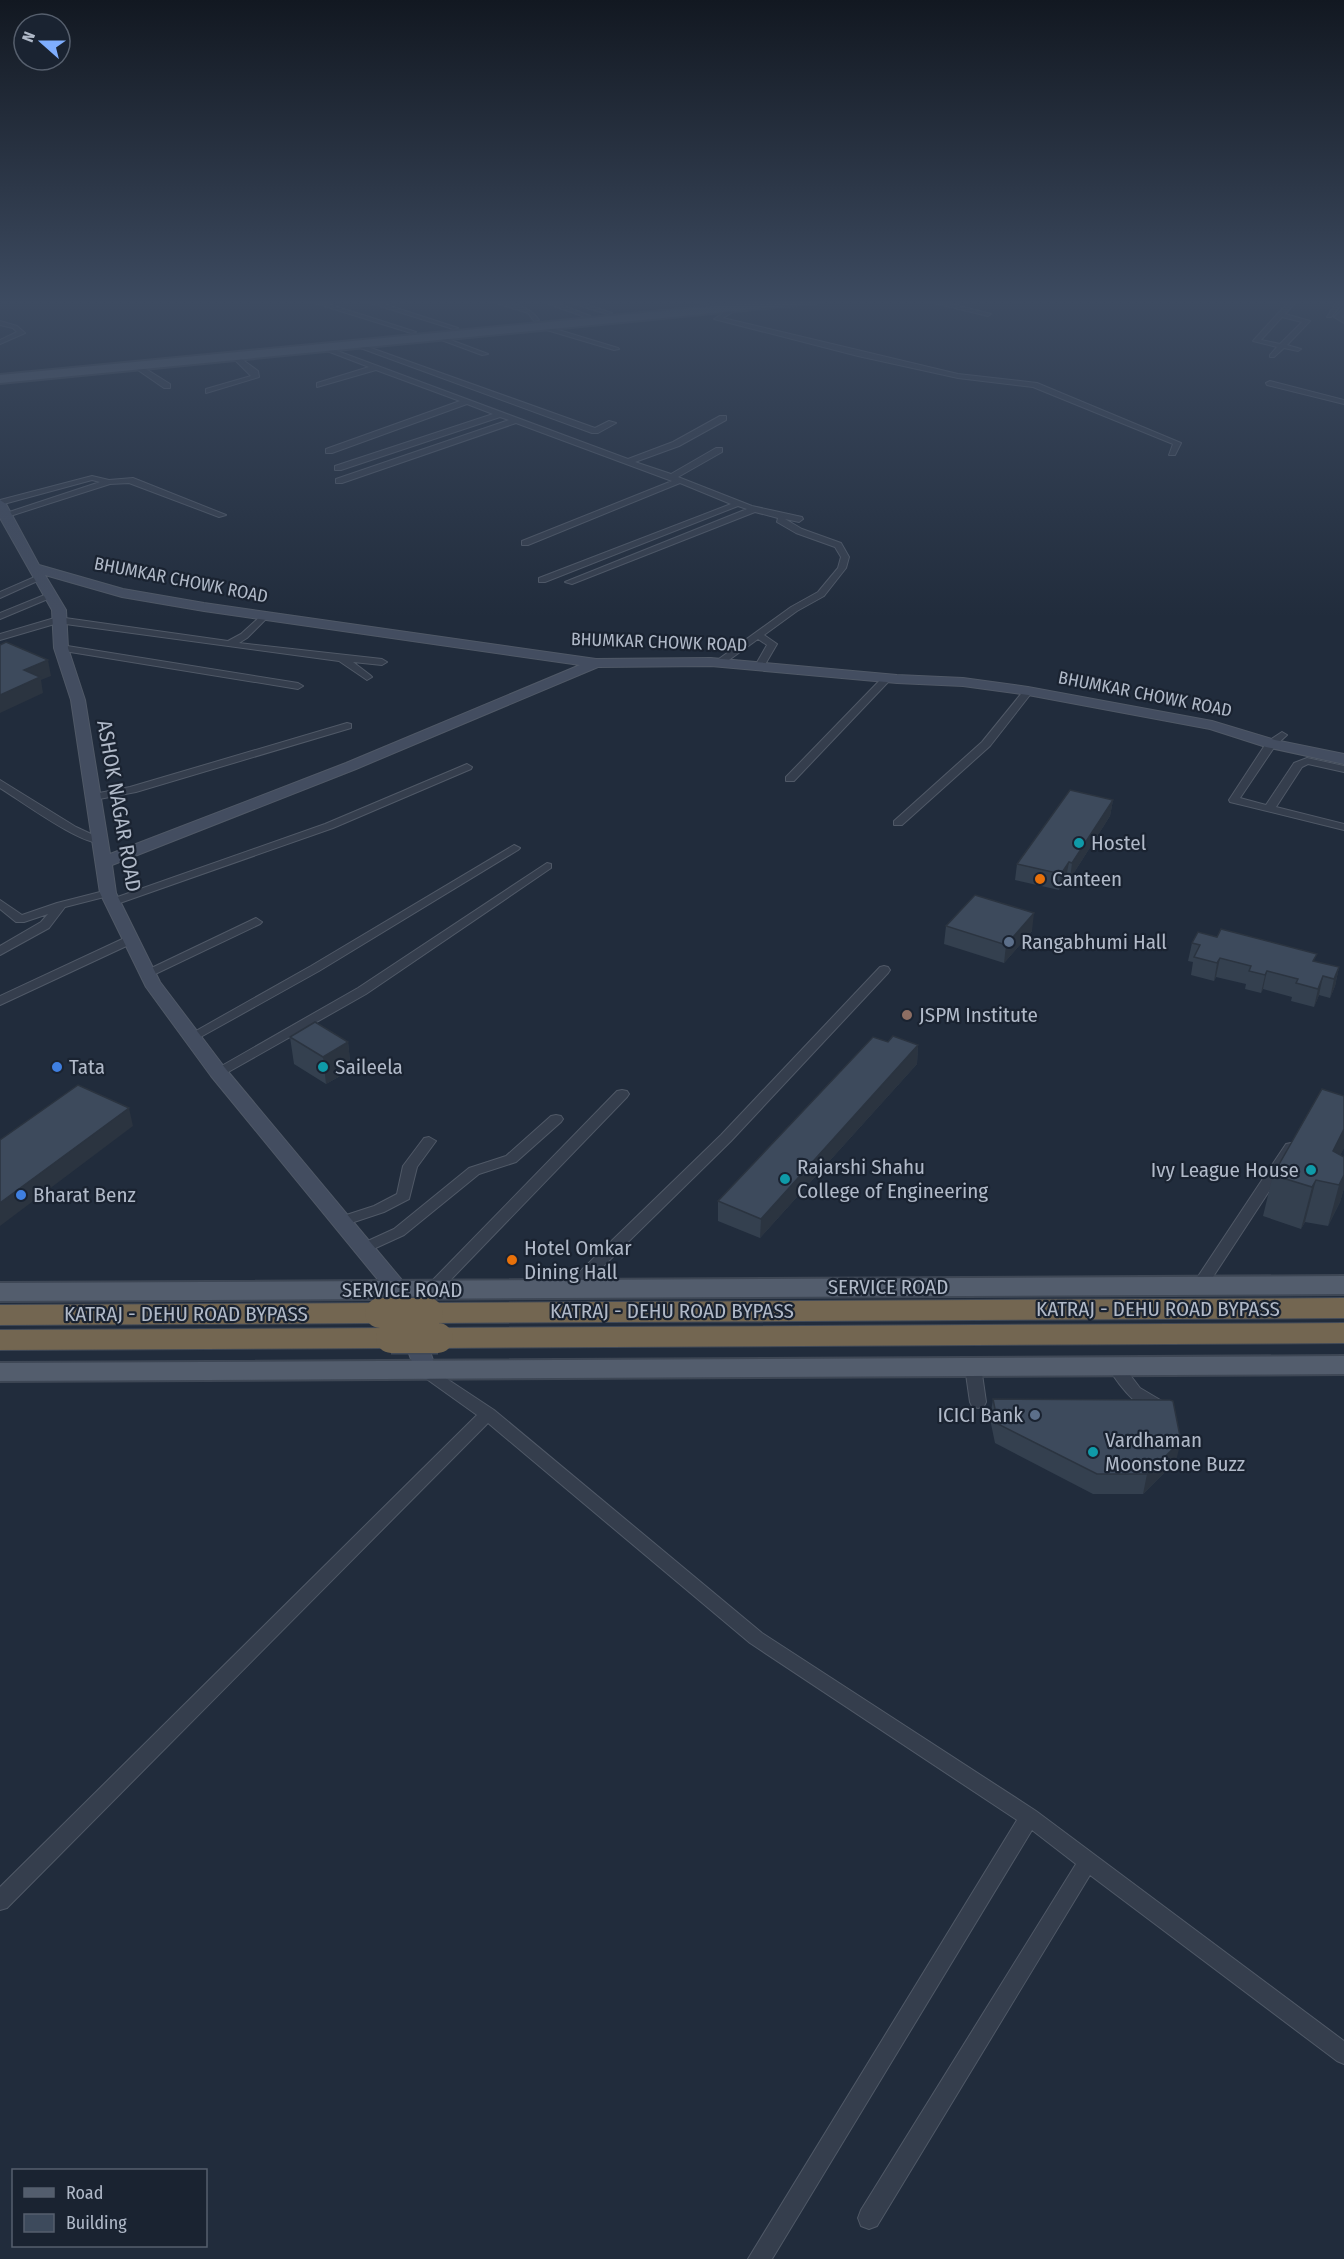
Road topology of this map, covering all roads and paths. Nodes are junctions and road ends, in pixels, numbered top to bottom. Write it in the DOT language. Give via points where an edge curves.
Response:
graph roads {
  1 [pos="456,405"];
  2 [pos="479,405"];
  3 [pos="526,405"];
  4 [pos="1084,405"];
  5 [pos="501,414"];
  6 [pos="723,418"];
  7 [pos="516,420"];
  8 [pos="612,423"];
  9 [pos="719,450"];
  10 [pos="328,451"];
  11 [pos="1172,453"];
  12 [pos="627,462"];
  13 [pos="338,468"];
  14 [pos="677,479"];
  15 [pos="339,481"];
  16 [pos="737,504"];
  17 [pos="1,508"];
  18 [pos="753,510"];
  19 [pos="222,515"];
  20 [pos="773,516"];
  21 [pos="800,519"];
  22 [pos="525,543"];
  23 [pos="37,573"];
  24 [pos="542,580"];
  25 [pos="569,582"];
  26 [pos="0,595"];
  27 [pos="50,596"];
  28 [pos="0,616"];
  29 [pos="264,616"];
  30 [pos="58,620"];
  31 [pos="757,635"];
  32 [pos="0,637"];
  33 [pos="230,644"];
  34 [pos="61,648"];
  35 [pos="343,659"];
  36 [pos="382,662"];
  37 [pos="596,663"];
  38 [pos="719,663"];
  39 [pos="760,666"];
  40 [pos="367,677"];
  41 [pos="887,678"];
  42 [pos="298,686"];
  43 [pos="1028,691"];
  44 [pos="347,726"];
  45 [pos="1276,740"];
  46 [pos="1344,747"];
  47 [pos="1344,759"];
  48 [pos="467,767"];
  49 [pos="1344,769"];
  50 [pos="790,779"];
  51 [pos="0,783"];
  52 [pos="94,797"];
  53 [pos="1269,809"];
  54 [pos="898,823"];
  55 [pos="1344,827"];
  56 [pos="100,841"];
  57 [pos="514,848"];
  58 [pos="104,862"];
  59 [pos="547,866"];
  60 [pos="110,898"];
  61 [pos="0,903"];
  62 [pos="61,905"];
  63 [pos="256,922"];
  64 [pos="131,939"];
  65 [pos="0,951"];
  66 [pos="884,970"];
  67 [pos="147,973"];
  68 [pos="0,1001"];
  69 [pos="193,1036"];
  70 [pos="218,1072"];
  71 [pos="622,1094"];
  72 [pos="556,1119"];
  73 [pos="1297,1136"];
  74 [pos="429,1141"];
  75 [pos="342,1221"];
  76 [pos="364,1248"];
  77 [pos="1344,1284"];
  78 [pos="1200,1286"];
  79 [pos="571,1289"];
  80 [pos="398,1290"];
  81 [pos="0,1292"];
  82 [pos="1344,1308"];
  83 [pos="433,1314"];
  84 [pos="0,1315"];
  85 [pos="385,1326"];
  86 [pos="1344,1333"];
  87 [pos="0,1340"];
  88 [pos="1344,1365"];
  89 [pos="1116,1366"];
  90 [pos="973,1367"];
  91 [pos="426,1371"];
  92 [pos="0,1372"];
  93 [pos="978,1402"];
  94 [pos="1171,1413"];
  95 [pos="488,1414"];
  96 [pos="1029,1817"];
  97 [pos="1088,1861"];
  98 [pos="0,1901"];
  99 [pos="1344,2054"];
  100 [pos="869,2218"];
  101 [pos="759,2259"];
  1 -- 10 [label="street"];
  2 -- 5 [label="street"];
  3 -- 8 [label="street" via="595,430"];
  4 -- 11 [label="street" via="1177,443"];
  5 -- 7 [label="street"];
  5 -- 13 [label="street"];
  6 -- 12 [label="street" via="676,444"];
  7 -- 12 [label="street"];
  7 -- 15 [label="street"];
  9 -- 14 [label="street"];
  12 -- 14 [label="street"];
  14 -- 16 [label="street"];
  14 -- 22 [label="street"];
  16 -- 18 [label="street"];
  16 -- 24 [label="street"];
  17 -- 19 [label="street" via="124,480 139,481"];
  17 -- 23 [label="street, ASHOK NAGAR ROAD"];
  18 -- 20 [label="street"];
  18 -- 25 [label="street"];
  20 -- 21 [label="street"];
  20 -- 31 [label="street" via="799,531 838,545 845,557 842,568 821,594"];
  23 -- 26 [label="street"];
  23 -- 27 [label="street, ASHOK NAGAR ROAD"];
  23 -- 29 [label="street, BHUMKAR CHOWK ROAD" via="122,593"];
  27 -- 28 [label="street"];
  27 -- 30 [label="street, ASHOK NAGAR ROAD" via="59,610"];
  29 -- 33 [label="street"];
  29 -- 37 [label="street, BHUMKAR CHOWK ROAD"];
  30 -- 32 [label="street"];
  30 -- 33 [label="street"];
  30 -- 34 [label="street, ASHOK NAGAR ROAD"];
  31 -- 38 [label="street"];
  31 -- 39 [label="street" via="772,644"];
  33 -- 35 [label="street"];
  34 -- 42 [label="street"];
  34 -- 52 [label="street, ASHOK NAGAR ROAD" via="78,700"];
  35 -- 36 [label="street"];
  35 -- 40 [label="street"];
  37 -- 38 [label="street, BHUMKAR CHOWK ROAD"];
  37 -- 58 [label="street" via="362,763"];
  38 -- 39 [label="street, BHUMKAR CHOWK ROAD"];
  39 -- 41 [label="street, BHUMKAR CHOWK ROAD"];
  41 -- 43 [label="street, BHUMKAR CHOWK ROAD"];
  41 -- 50 [label="street"];
  43 -- 45 [label="street, BHUMKAR CHOWK ROAD"];
  43 -- 54 [label="street" via="986,744"];
  44 -- 52 [label="street" via="132,790"];
  45 -- 46 [label="street, BHUMKAR CHOWK ROAD"];
  45 -- 47 [label="street, BHUMKAR CHOWK ROAD"];
  45 -- 53 [label="street" via="1234,800"];
  48 -- 60 [label="street" via="328,826"];
  49 -- 53 [label="street" via="1307,761 1298,765"];
  51 -- 56 [label="street" via="72,829"];
  52 -- 56 [label="street, ASHOK NAGAR ROAD"];
  53 -- 55 [label="street"];
  56 -- 58 [label="street, ASHOK NAGAR ROAD"];
  57 -- 69 [label="street" via="318,967"];
  58 -- 60 [label="street, ASHOK NAGAR ROAD"];
  59 -- 70 [label="street" via="362,991"];
  60 -- 62 [label="street"];
  60 -- 64 [label="street, ASHOK NAGAR ROAD"];
  61 -- 62 [label="street" via="20,920"];
  62 -- 65 [label="street" via="45,925"];
  63 -- 67 [label="street"];
  64 -- 67 [label="street, ASHOK NAGAR ROAD"];
  64 -- 68 [label="street"];
  66 -- 79 [label="street" via="726,1138"];
  67 -- 69 [label="street, ASHOK NAGAR ROAD"];
  69 -- 70 [label="street, ASHOK NAGAR ROAD"];
  70 -- 75 [label="street, ASHOK NAGAR ROAD"];
  71 -- 83 [label="street"];
  72 -- 76 [label="street" via="511,1160 474,1171 399,1232"];
  73 -- 78 [label="street"];
  74 -- 75 [label="street" via="410,1166 404,1196"];
  75 -- 76 [label="street, ASHOK NAGAR ROAD"];
  76 -- 80 [label="street, ASHOK NAGAR ROAD"];
  77 -- 78 [label="main road, SERVICE ROAD"];
  78 -- 79 [label="main road, SERVICE ROAD"];
  79 -- 83 [label="main road, SERVICE ROAD"];
  80 -- 81 [label="main road, SERVICE ROAD"];
  80 -- 83 [label="main road, SERVICE ROAD"];
  80 -- 91 [label="street, ASHOK NAGAR ROAD"];
  82 -- 83 [label="highway, KATRAJ - DEHU ROAD BYPASS"];
  83 -- 85 [label="highway, KATRAJ - DEHU ROAD BYPASS, bridge"];
  83 -- 86 [label="highway, KATRAJ - DEHU ROAD BYPASS"];
  84 -- 85 [label="highway, KATRAJ - DEHU ROAD BYPASS"];
  85 -- 87 [label="highway, KATRAJ - DEHU ROAD BYPASS"];
  88 -- 89 [label="main road"];
  89 -- 90 [label="main road"];
  89 -- 94 [label="street" via="1131,1391"];
  90 -- 91 [label="main road"];
  90 -- 93 [label="street"];
  91 -- 92 [label="main road"];
  91 -- 95 [label="street"];
  95 -- 96 [label="street" via="756,1638"];
  95 -- 98 [label="street"];
  96 -- 97 [label="street"];
  96 -- 101 [label="street"];
  97 -- 99 [label="street"];
  97 -- 100 [label="street"];
}
